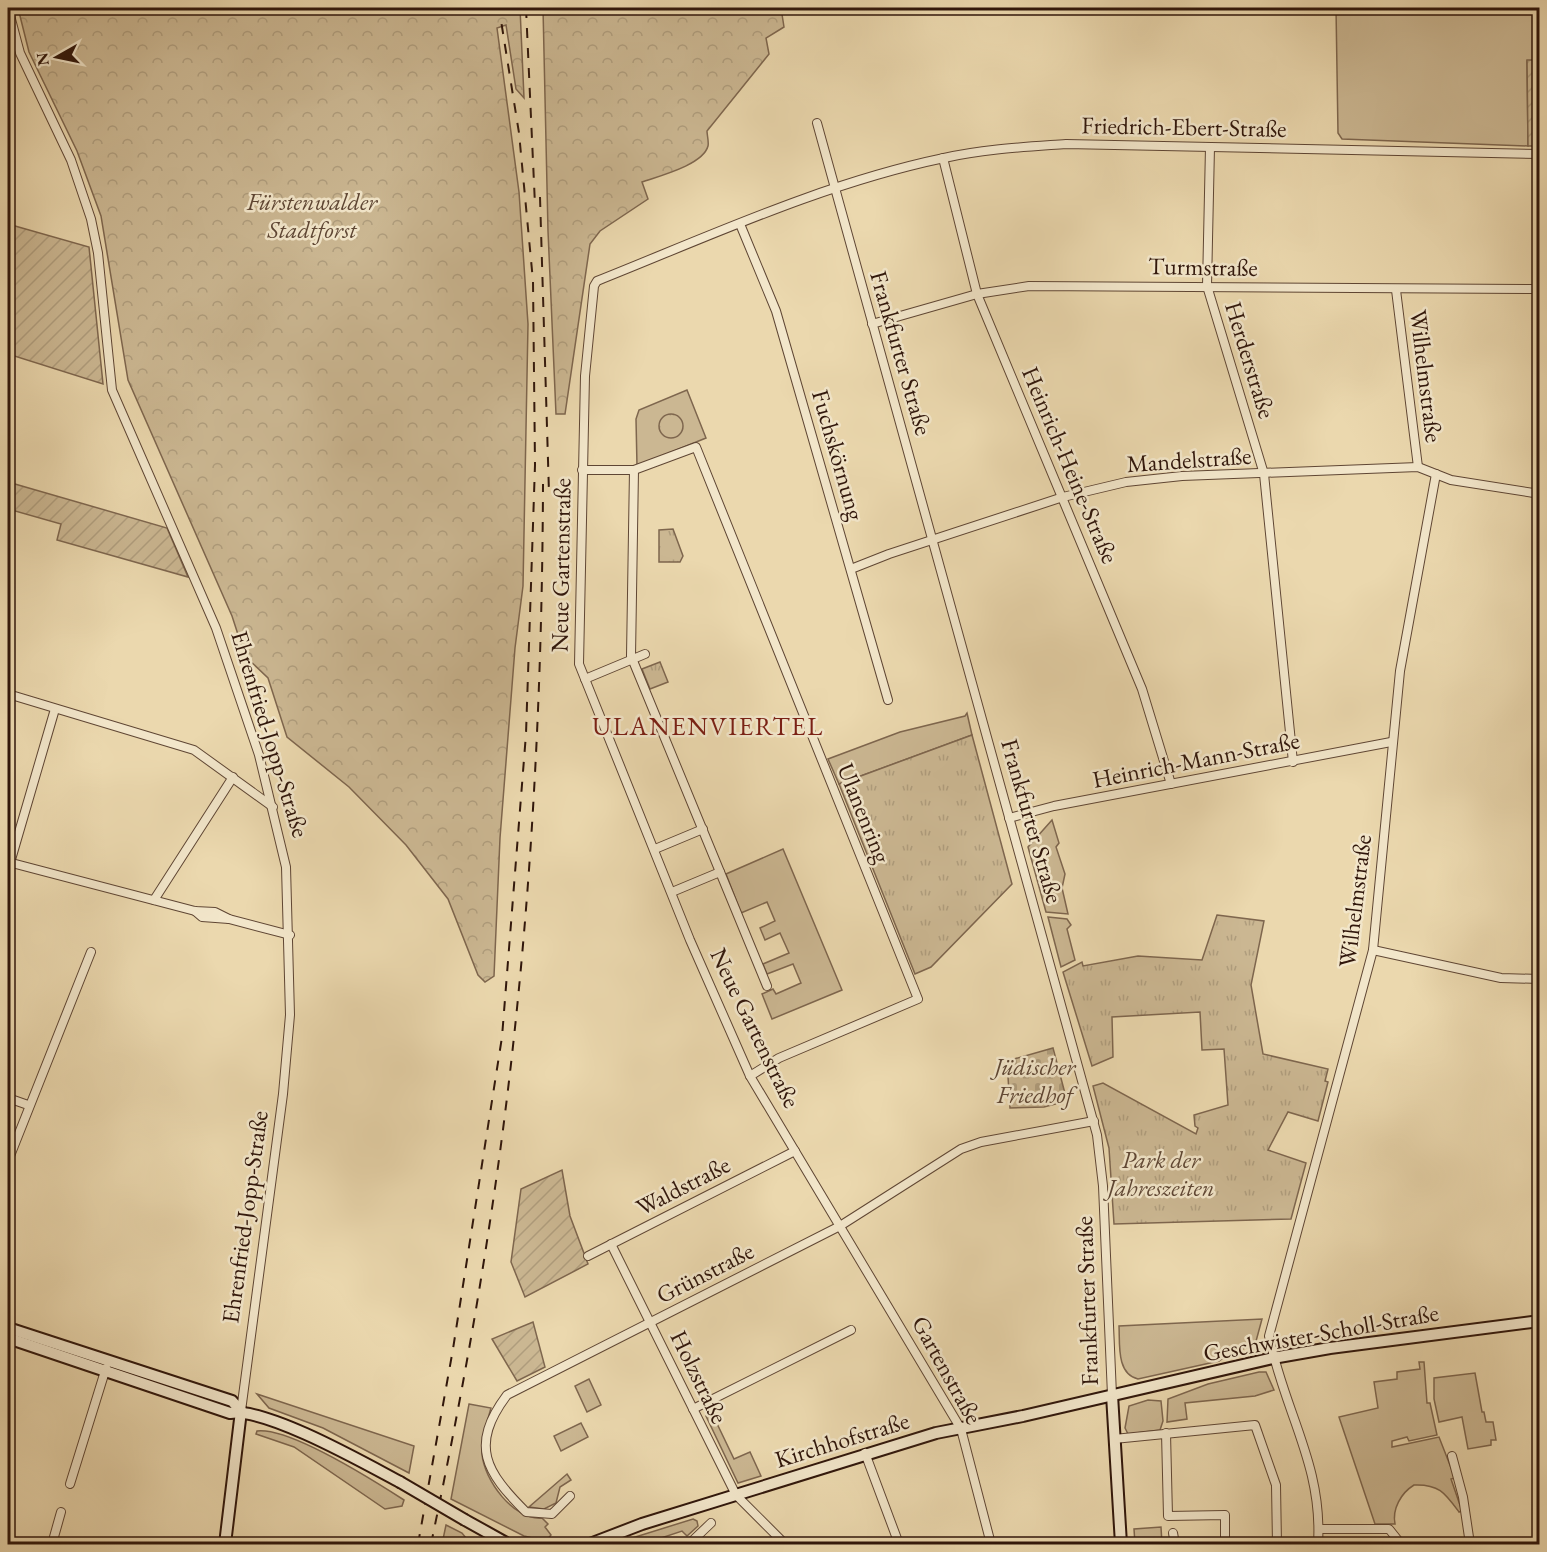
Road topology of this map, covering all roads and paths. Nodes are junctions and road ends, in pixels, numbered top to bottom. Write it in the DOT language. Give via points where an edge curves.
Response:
graph roads {
  1 [pos="8,8"];
  2 [pos="817,123"];
  3 [pos="1210,147"];
  4 [pos="1539,154"];
  5 [pos="943,158"];
  6 [pos="833,188"];
  7 [pos="740,224"];
  8 [pos="1207,286"];
  9 [pos="1539,289"];
  10 [pos="1395,290"];
  11 [pos="977,294"];
  12 [pos="872,324"];
  13 [pos="1418,467"];
  14 [pos="582,470"];
  15 [pos="634,470"];
  16 [pos="1264,474"];
  17 [pos="1436,474"];
  18 [pos="1539,494"];
  19 [pos="1063,497"];
  20 [pos="932,541"];
  21 [pos="851,569"];
  22 [pos="645,654"];
  23 [pos="633,659"];
  24 [pos="585,679"];
  25 [pos="8,694"];
  26 [pos="888,700"];
  27 [pos="55,709"];
  28 [pos="1391,742"];
  29 [pos="1293,762"];
  30 [pos="233,777"];
  31 [pos="1171,784"];
  32 [pos="273,807"];
  33 [pos="1009,818"];
  34 [pos="703,829"];
  35 [pos="655,849"];
  36 [pos="9,862"];
  37 [pos="720,872"];
  38 [pos="672,892"];
  39 [pos="154,900"];
  40 [pos="290,935"];
  41 [pos="1373,950"];
  42 [pos="91,952"];
  43 [pos="1539,979"];
  44 [pos="767,986"];
  45 [pos="750,1076"];
  46 [pos="8,1098"];
  47 [pos="28,1105"];
  48 [pos="1094,1121"];
  49 [pos="795,1151"];
  50 [pos="8,1161"];
  51 [pos="840,1226"];
  52 [pos="612,1244"];
  53 [pos="588,1256"];
  54 [pos="1539,1321"];
  55 [pos="651,1323"];
  56 [pos="8,1328"];
  57 [pos="851,1330"];
  58 [pos="8,1338"];
  59 [pos="1273,1358"];
  60 [pos="107,1366"];
  61 [pos="1112,1395"];
  62 [pos="693,1409"];
  63 [pos="241,1411"];
  64 [pos="961,1429"];
  65 [pos="1166,1433"];
  66 [pos="1114,1439"];
  67 [pos="865,1454"];
  68 [pos="1452,1456"];
  69 [pos="70,1484"];
  70 [pos="736,1495"];
  71 [pos="570,1496"];
  72 [pos="61,1512"];
  73 [pos="711,1523"];
  74 [pos="1318,1529"];
  75 [pos="1173,1533"];
  76 [pos="506,1544"];
  77 [pos="52,1545"];
  78 [pos="225,1545"];
  79 [pos="590,1545"];
  80 [pos="689,1545"];
  81 [pos="785,1545"];
  82 [pos="899,1545"];
  83 [pos="991,1545"];
  84 [pos="1121,1545"];
  85 [pos="1175,1545"];
  86 [pos="1226,1545"];
  87 [pos="1277,1545"];
  88 [pos="1318,1545"];
  89 [pos="1401,1545"];
  90 [pos="1470,1545"];
  1 -- 32 [label="street, Ehrenfried-Jopp-Straße" via="20,53 71,160 91,219 112,390 216,628"];
  2 -- 6 [label="street, Frankfurter Straße"];
  3 -- 4 [label="street, Friedrich-Ebert-Straße"];
  3 -- 5 [label="street, Friedrich-Ebert-Straße" via="1065,144"];
  3 -- 8 [label="street, Herderstraße"];
  5 -- 6 [label="street, Friedrich-Ebert-Straße"];
  5 -- 11 [label="street, Heinrich-Heine-Straße"];
  6 -- 7 [label="street, Neue Gartenstraße"];
  6 -- 12 [label="street, Frankfurter Straße"];
  7 -- 14 [label="street, Neue Gartenstraße" via="595,283 585,376"];
  7 -- 21 [label="street, Fuchskörnung" via="774,308"];
  8 -- 10 [label="street, Turmstraße"];
  8 -- 11 [label="street, Turmstraße" via="1029,286"];
  8 -- 16 [label="street, Herderstraße"];
  9 -- 10 [label="street, Turmstraße"];
  10 -- 13 [label="street, Wilhelmstraße"];
  11 -- 12 [label="street, Turmstraße"];
  11 -- 19 [label="street, Heinrich-Heine-Straße"];
  12 -- 20 [label="street, Frankfurter Straße"];
  13 -- 16 [label="street, Mandelstraße"];
  13 -- 17 [label="street, Mandelstraße"];
  14 -- 15 [label="street, Ulanenring"];
  14 -- 24 [label="street, Neue Gartenstraße" via="579,664"];
  15 -- 23 [label="street"];
  15 -- 45 [label="street, Ulanenring" via="696,447 918,999 779,1058"];
  16 -- 19 [label="street, Mandelstraße" via="1126,482"];
  16 -- 29 [label="street, Herderstraße"];
  17 -- 18 [label="street, Mandelstraße" via="1451,480"];
  17 -- 28 [label="street, Wilhelmstraße" via="1400,670"];
  19 -- 20 [label="street, Mandelstraße"];
  19 -- 31 [label="street, Heinrich-Heine-Straße" via="1142,690"];
  20 -- 21 [label="street, Mandelstraße"];
  20 -- 33 [label="street, Frankfurter Straße"];
  21 -- 26 [label="street, Fuchskörnung"];
  22 -- 23 [label="street"];
  23 -- 24 [label="street"];
  23 -- 34 [label="street"];
  24 -- 35 [label="street, Neue Gartenstraße"];
  25 -- 27 [label="street"];
  27 -- 30 [label="street" via="194,750"];
  27 -- 36 [label="street"];
  28 -- 29 [label="street, Heinrich-Mann-Straße"];
  28 -- 41 [label="street, Wilhelmstraße"];
  29 -- 31 [label="street, Heinrich-Mann-Straße"];
  30 -- 32 [label="street"];
  30 -- 39 [label="street"];
  31 -- 33 [label="street, Heinrich-Mann-Straße"];
  32 -- 40 [label="street, Ehrenfried-Jopp-Straße" via="286,867"];
  33 -- 48 [label="street, Frankfurter Straße"];
  34 -- 35 [label="street"];
  34 -- 37 [label="street"];
  35 -- 38 [label="street, Neue Gartenstraße"];
  36 -- 39 [label="street"];
  37 -- 38 [label="street"];
  37 -- 44 [label="street"];
  38 -- 45 [label="street, Neue Gartenstraße"];
  39 -- 40 [label="street" via="215,912"];
  40 -- 63 [label="street, Ehrenfried-Jopp-Straße" via="290,1015 283,1094"];
  41 -- 43 [label="street" via="1501,978"];
  41 -- 59 [label="street, Wilhelmstraße" via="1269,1336"];
  42 -- 47 [label="street"];
  45 -- 49 [label="street, Neue Gartenstraße"];
  46 -- 47 [label="street"];
  47 -- 50 [label="street"];
  48 -- 51 [label="street, Grünstraße" via="973,1144"];
  48 -- 61 [label="street, Frankfurter Straße" via="1103,1186"];
  49 -- 51 [label="street, Neue Gartenstraße"];
  49 -- 52 [label="street, Waldstraße"];
  51 -- 55 [label="street, Grünstraße"];
  51 -- 64 [label="street, Gartenstraße"];
  52 -- 53 [label="street, Waldstraße"];
  52 -- 55 [label="street, Holzstraße"];
  54 -- 59 [label="street, Geschwister-Scholl-Straße"];
  55 -- 62 [label="street, Holzstraße"];
  55 -- 71 [label="street, Grünstraße" via="507,1395 495,1410 485,1454 490,1472 506,1492 525,1512 538,1515 552,1514"];
  56 -- 60 [label="street"];
  57 -- 62 [label="street"];
  58 -- 60 [label="street"];
  59 -- 61 [label="street, Geschwister-Scholl-Straße"];
  59 -- 74 [label="street, Wilhelmstraße" via="1311,1469 1317,1493"];
  60 -- 63 [label="street" via="232,1401"];
  60 -- 69 [label="street"];
  61 -- 64 [label="street, Kirchhofstraße"];
  61 -- 66 [label="street, Frankfurter Straße"];
  62 -- 70 [label="street, Holzstraße"];
  63 -- 76 [label="street, bridge" via="343,1451"];
  63 -- 78 [label="street, Ehrenfried-Jopp-Straße"];
  64 -- 67 [label="street, Kirchhofstraße" via="913,1438"];
  64 -- 83 [label="street, Gartenstraße"];
  65 -- 66 [label="street"];
  65 -- 86 [label="street" via="1168,1516 1225,1515"];
  65 -- 87 [label="street" via="1255,1425 1276,1485"];
  66 -- 84 [label="street, Frankfurter Straße"];
  67 -- 70 [label="street, Kirchhofstraße"];
  67 -- 82 [label="street"];
  68 -- 90 [label="street"];
  70 -- 79 [label="street, Kirchhofstraße" via="642,1524"];
  70 -- 81 [label="street, Holzstraße"];
  72 -- 77 [label="street"];
  73 -- 80 [label="street"];
  74 -- 88 [label="street, Wilhelmstraße"];
  74 -- 89 [label="street" via="1389,1529"];
  75 -- 85 [label="street"];
}
